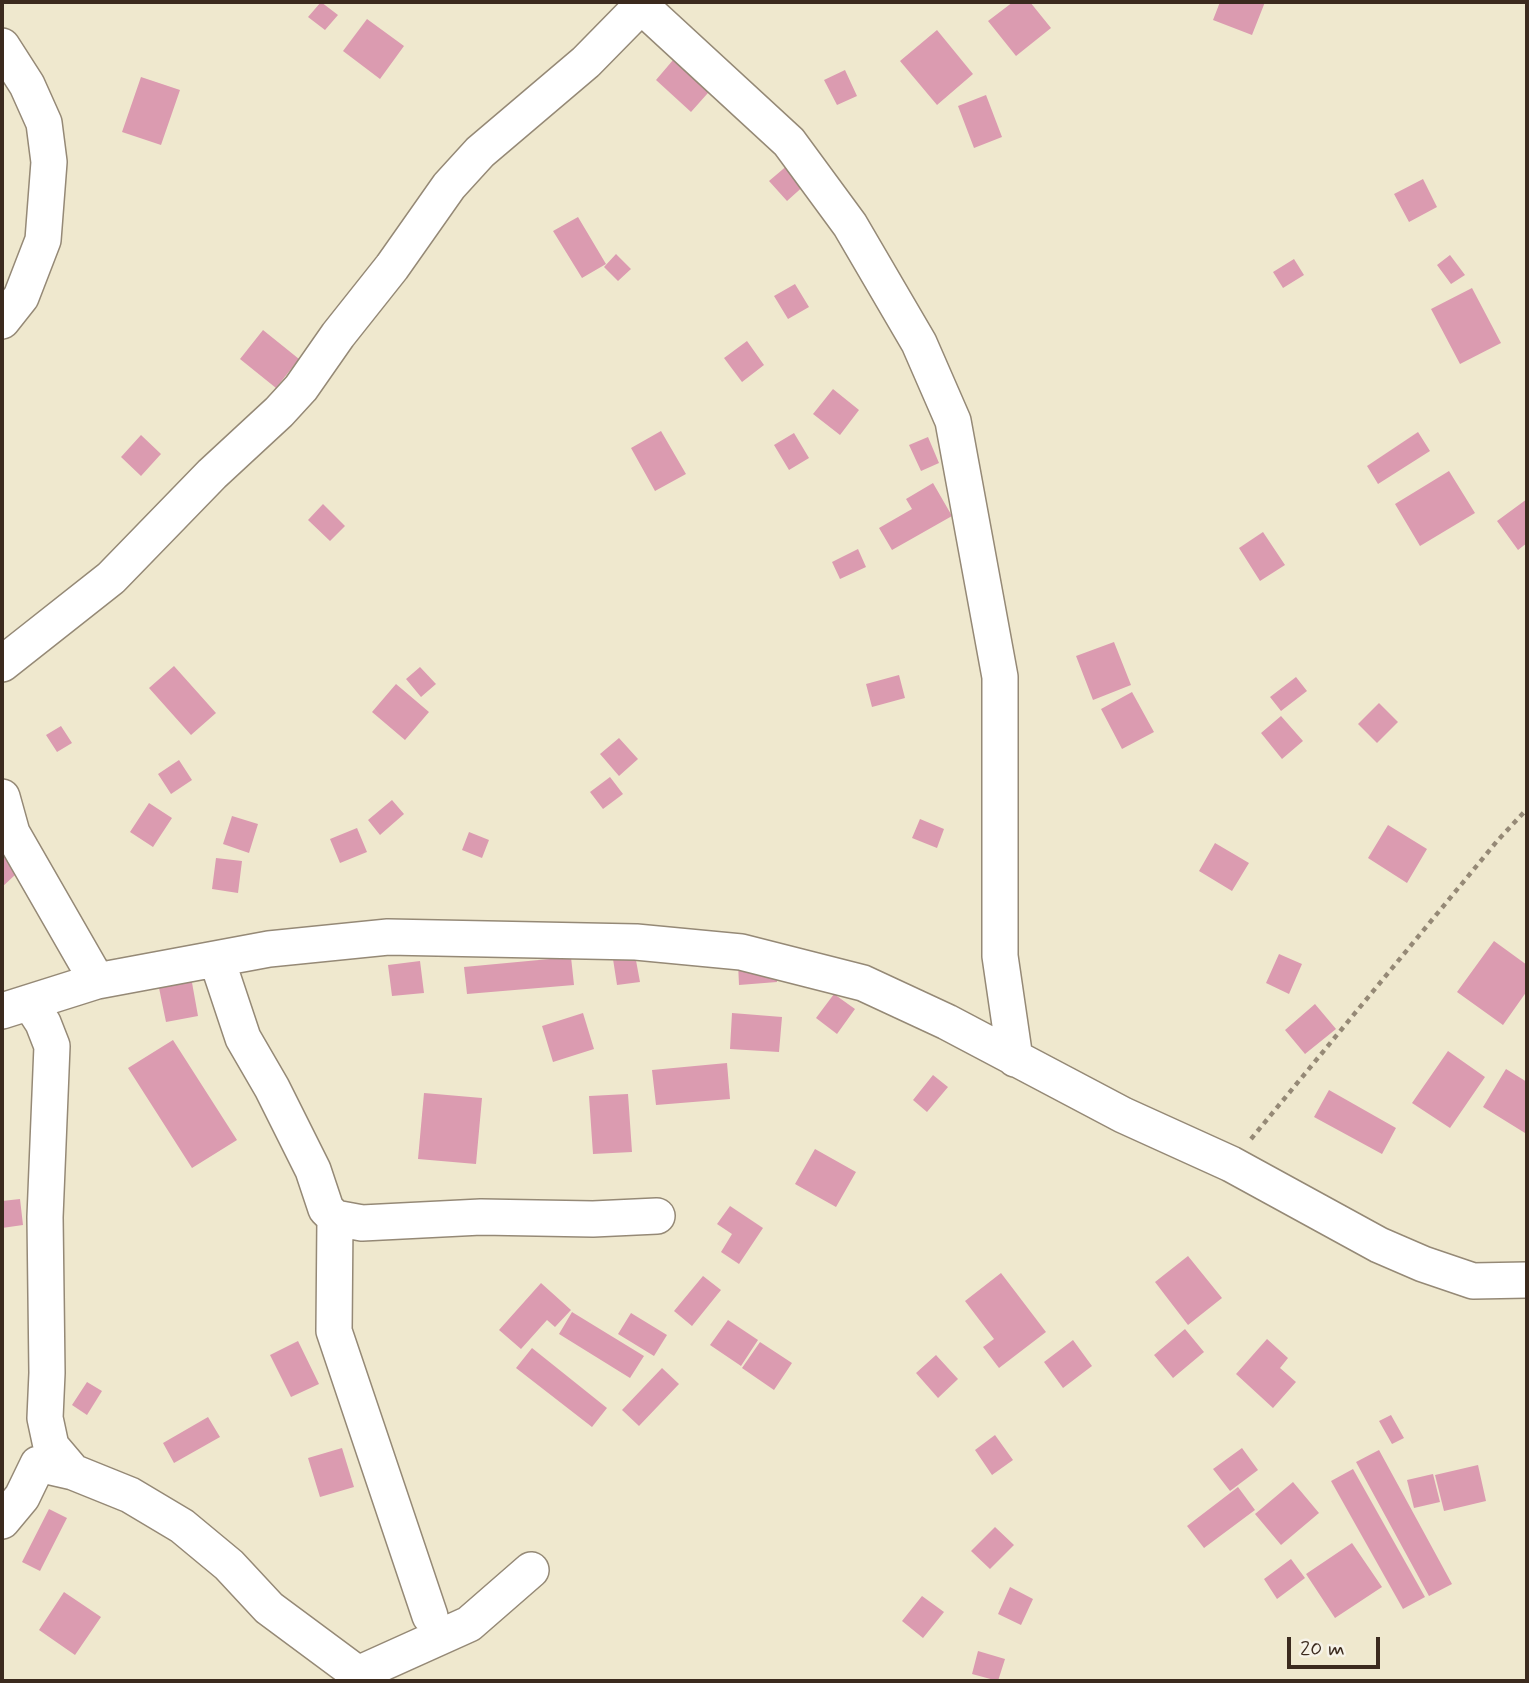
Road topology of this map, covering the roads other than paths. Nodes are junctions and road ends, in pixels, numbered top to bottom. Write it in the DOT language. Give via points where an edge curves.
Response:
graph roads {
  1 [pos="639,4"];
  2 [pos="2,46"];
  3 [pos="2,321"];
  4 [pos="2,664"];
  5 [pos="2,797"];
  6 [pos="216,960"];
  7 [pos="97,981"];
  8 [pos="16,1007"];
  9 [pos="1016,1059"];
  10 [pos="657,1216"];
  11 [pos="335,1218"];
  12 [pos="1527,1280"];
  13 [pos="73,1472"];
  14 [pos="2,1521"];
  15 [pos="531,1570"];
  16 [pos="430,1616"];
  17 [pos="361,1678"];
  1 -- 4 [label="street" via="586,62 480,152 449,186 279,412 111,578"];
  1 -- 9 [label="street" via="789,142 857,237 919,343 953,421 1000,677 1000,957"];
  2 -- 3 [label="street" via="44,123 49,162 43,240 21,297"];
  5 -- 7 [label="street" via="12,833"];
  6 -- 7 [label="street"];
  6 -- 9 [label="street" via="269,949 388,937 636,942 741,951 863,983"];
  6 -- 11 [label="street" via="243,1038 313,1170 326,1209"];
  7 -- 8 [label="street"];
  8 -- 13 [label="street" via="43,1023 52,1046 45,1217 45,1418 51,1446"];
  9 -- 12 [label="street" via="1231,1164 1379,1245 1473,1281"];
  10 -- 11 [label="street" via="362,1223"];
  11 -- 16 [label="street" via="334,1331"];
  13 -- 14 [label="street" via="38,1464 22,1497"];
  13 -- 17 [label="street" via="130,1495 182,1526 229,1565 269,1608"];
  15 -- 17 [label="street" via="469,1624"];
}
